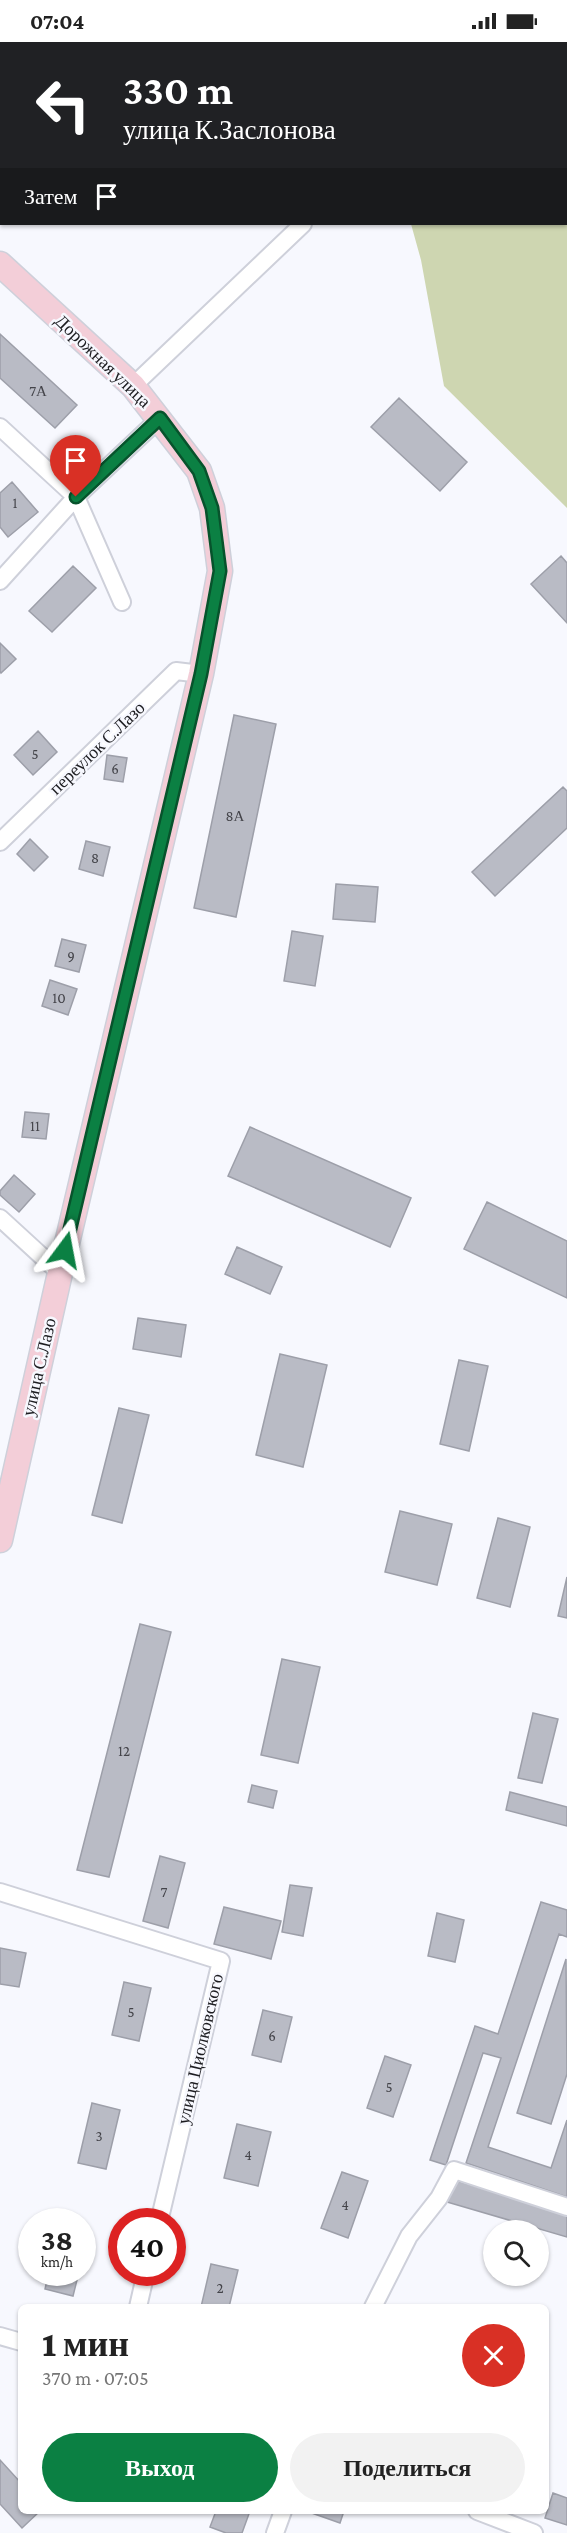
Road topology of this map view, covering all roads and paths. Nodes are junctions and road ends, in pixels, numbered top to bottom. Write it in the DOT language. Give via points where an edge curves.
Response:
graph roads {
  1 [pos="302,225"];
  2 [pos="2,271"];
  3 [pos="133,386"];
  4 [pos="160,418"];
  5 [pos="0,427"];
  6 [pos="76,497"];
  7 [pos="0,581"];
  8 [pos="122,602"];
  9 [pos="201,674"];
  10 [pos="0,842"];
  11 [pos="0,1218"];
  12 [pos="60,1273"];
  13 [pos="2,1525"];
  14 [pos="0,1892"];
  15 [pos="567,2207"];
  16 [pos="162,2208"];
  17 [pos="143,2286"];
  18 [pos="139,2304"];
  19 [pos="375,2304"];
  20 [pos="0,2336"];
  21 [pos="18,2341"];
  22 [pos="282,2514"];
  23 [pos="485,2514"];
  24 [pos="275,2533"];
  25 [pos="534,2533"];
  1 -- 3 [label="street"];
  2 -- 3 [label="street, Дорожная улица"];
  3 -- 4 [label="street, Дорожная улица"];
  4 -- 6 [label="street"];
  4 -- 9 [label="street, Дорожная улица" via="199,471 212,508 220,571"];
  5 -- 6 [label="street"];
  6 -- 7 [label="street"];
  6 -- 8 [label="street"];
  9 -- 10 [label="street, переулок С.Лазо" via="176,671"];
  9 -- 12 [label="street, Дорожная улица"];
  11 -- 12 [label="street"];
  12 -- 13 [label="street, улица С.Лазо"];
  14 -- 16 [label="street, улица Циолковского" via="221,1961"];
  15 -- 19 [label="street" via="454,2170 440,2198 409,2236"];
  17 -- 18 [label="street"];
  20 -- 21 [label="street"];
  22 -- 24 [label="street"];
  23 -- 25 [label="street"];
}
